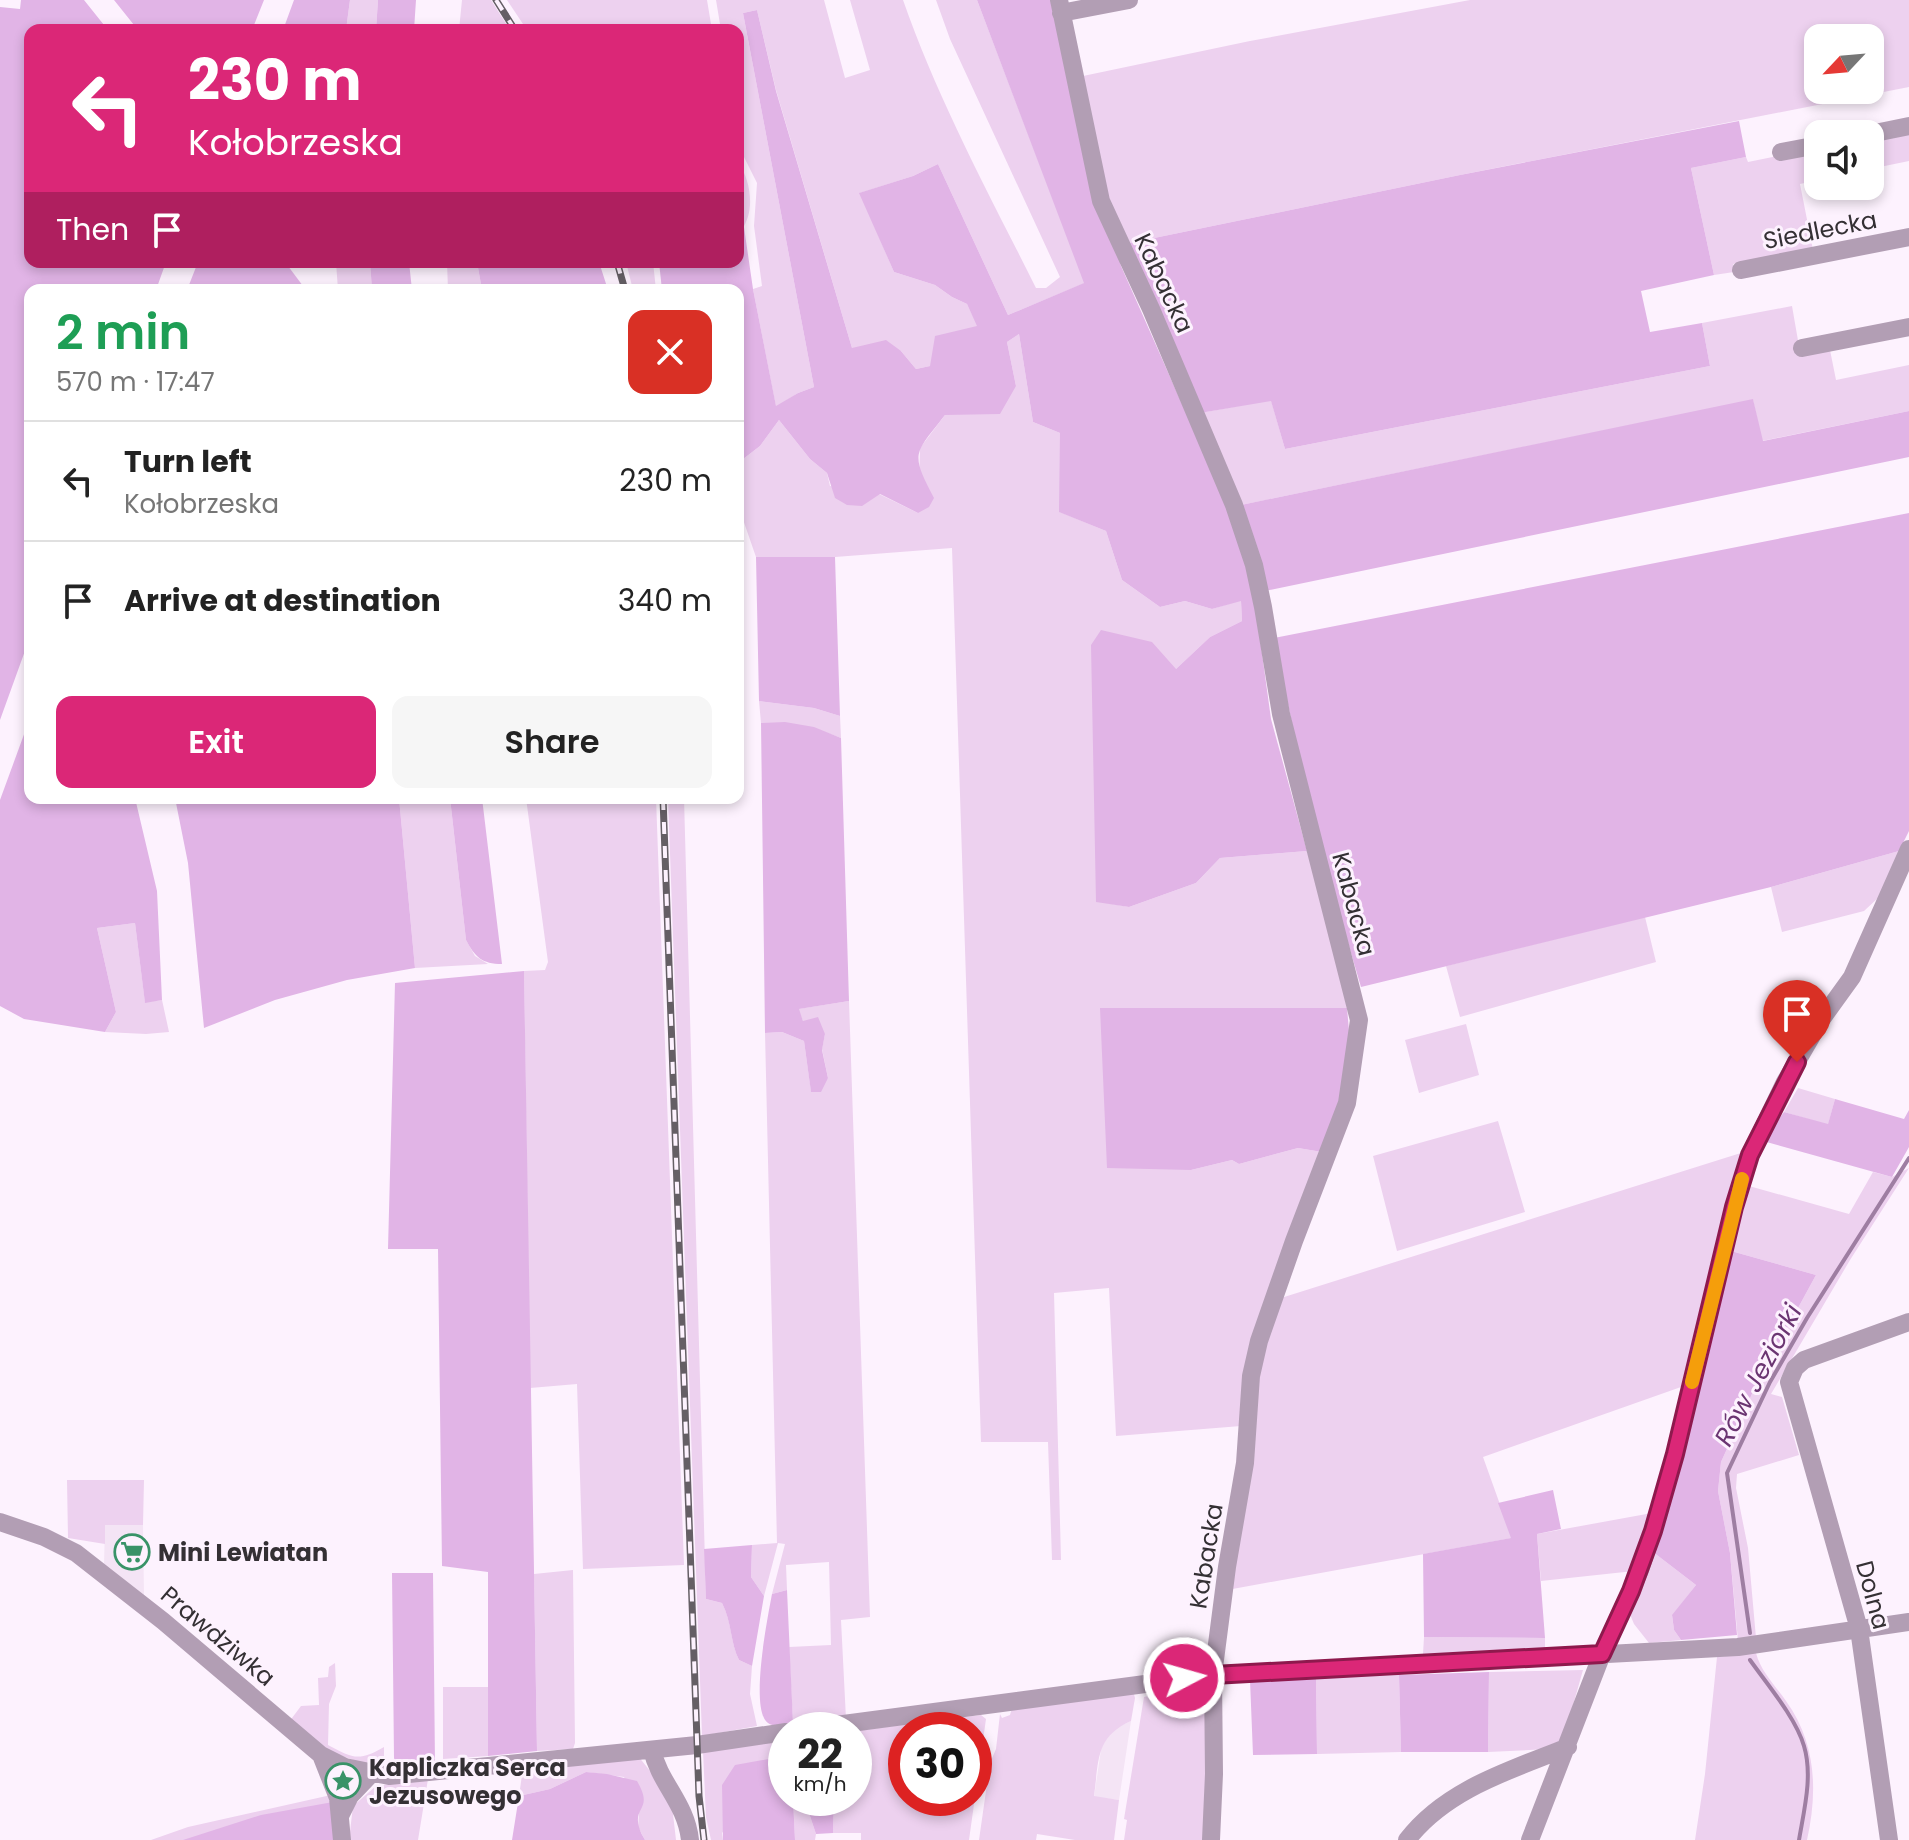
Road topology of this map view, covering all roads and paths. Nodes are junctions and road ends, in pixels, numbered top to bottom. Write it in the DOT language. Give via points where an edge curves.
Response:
graph roads {
  1 [pos="1129,0"];
  2 [pos="1060,6"];
  3 [pos="1909,126"];
  4 [pos="1884,131"];
  5 [pos="1804,148"];
  6 [pos="1781,152"];
  7 [pos="1909,237"];
  8 [pos="1741,270"];
  9 [pos="1909,327"];
  10 [pos="1802,348"];
  11 [pos="1909,849"];
  12 [pos="1909,1322"];
  13 [pos="0,1522"];
  14 [pos="1909,1622"];
  15 [pos="1859,1629"];
  16 [pos="1602,1654"];
  17 [pos="1213,1675"];
  18 [pos="872,1720"];
  19 [pos="768,1734"];
  20 [pos="1568,1747"];
  21 [pos="652,1750"];
  22 [pos="321,1755"];
  23 [pos="371,1774"];
  24 [pos="341,1814"];
  25 [pos="342,1840"];
  26 [pos="690,1840"];
  27 [pos="1211,1840"];
  28 [pos="1407,1840"];
  29 [pos="1530,1840"];
  30 [pos="1889,1840"];
  1 -- 2 [label="street"];
  2 -- 17 [label="street, Kabacka" via="1101,201 1234,505 1254,565 1281,714 1359,1020 1347,1103 1259,1341 1251,1376 1245,1463"];
  3 -- 4 [label="street"];
  5 -- 6 [label="street"];
  7 -- 8 [label="street, Siedlecka"];
  9 -- 10 [label="street"];
  11 -- 16 [label="street" via="1852,977 1792,1070 1750,1155 1675,1454 1636,1580"];
  12 -- 15 [label="street, Dolna" via="1804,1360 1789,1382"];
  13 -- 22 [label="street, Prawdziwka" via="76,1553"];
  14 -- 15 [label="street"];
  15 -- 16 [label="street" via="1738,1647"];
  15 -- 30 [label="street, Dolna"];
  16 -- 17 [label="street"];
  16 -- 20 [label="street"];
  17 -- 18 [label="street"];
  17 -- 27 [label="street, Kabacka"];
  19 -- 21 [label="street"];
  20 -- 28 [label="street" via="1468,1789 1429,1816"];
  20 -- 29 [label="street"];
  21 -- 23 [label="street"];
  21 -- 26 [label="street" via="656,1767 683,1810"];
  22 -- 23 [label="street"];
  22 -- 24 [label="street, Prawdziwka"];
  23 -- 24 [label="street"];
  24 -- 25 [label="street, Prawdziwka"];
}
